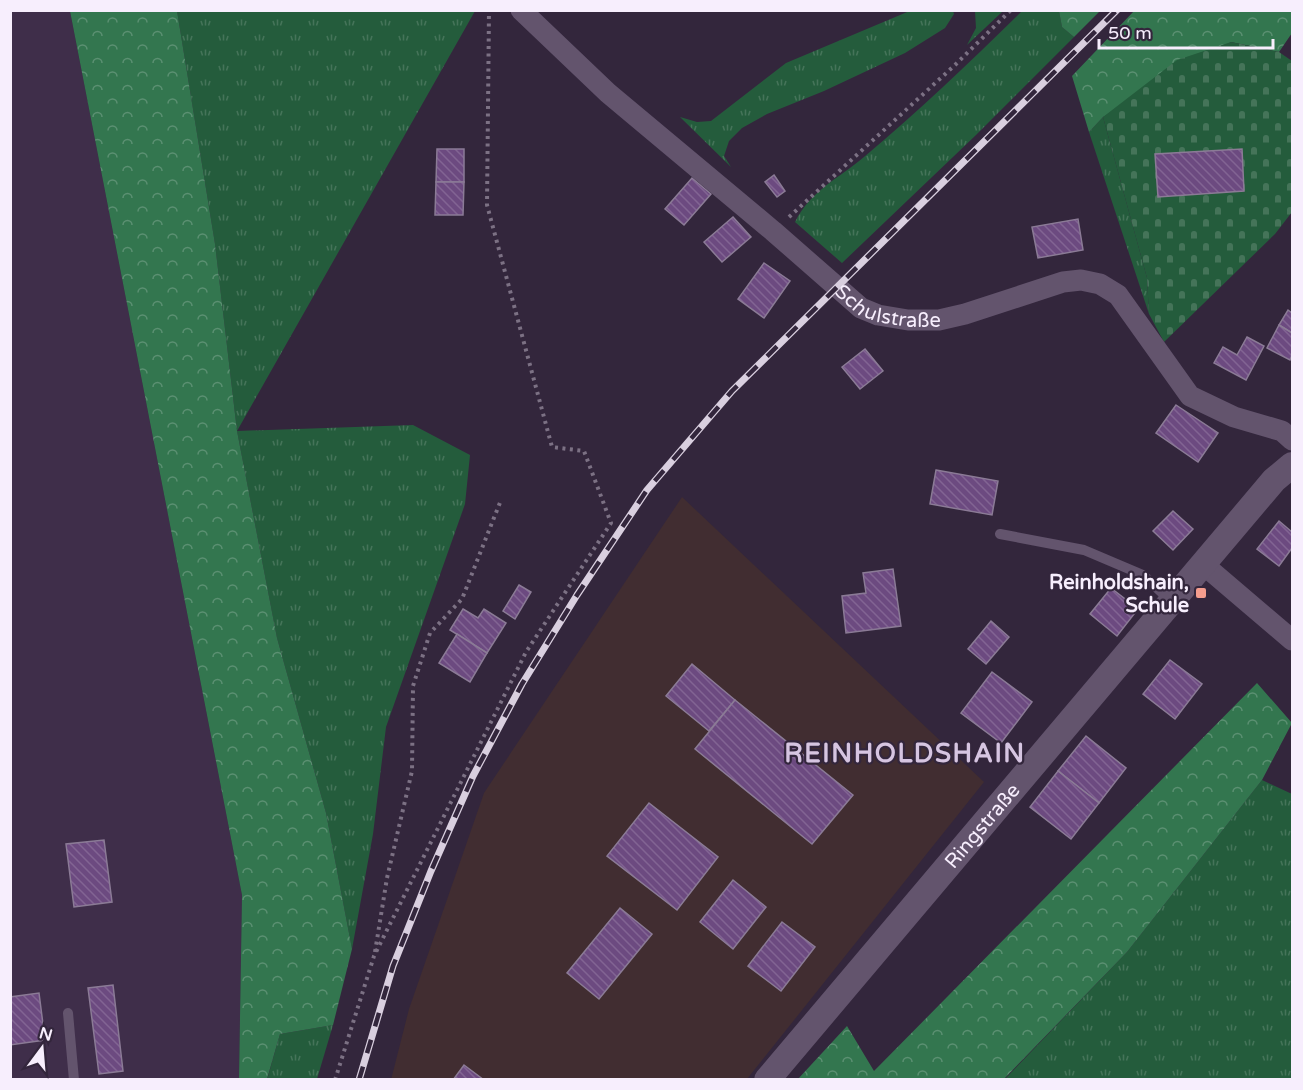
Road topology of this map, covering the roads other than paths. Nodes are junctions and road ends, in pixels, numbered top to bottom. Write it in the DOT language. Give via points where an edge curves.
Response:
graph roads {
  1 [pos="521,10"];
  2 [pos="1293,440"];
  3 [pos="1293,465"];
  4 [pos="1000,534"];
  5 [pos="1204,565"];
  6 [pos="1172,602"];
  7 [pos="1293,640"];
  8 [pos="68,1013"];
  9 [pos="74,1080"];
  10 [pos="767,1080"];
  1 -- 2 [label="street, Schulstraße" via="608,93 861,308 908,320 939,320 1063,282 1082,280 1100,284 1118,295 1190,396 1234,417 1282,431"];
  3 -- 5 [label="street, Ringstraße" via="1274,480"];
  4 -- 6 [label="lane" via="1084,550 1143,575"];
  5 -- 6 [label="street, Ringstraße"];
  5 -- 7 [label="street"];
  6 -- 10 [label="street, Ringstraße"];
  8 -- 9 [label="lane"];
}
